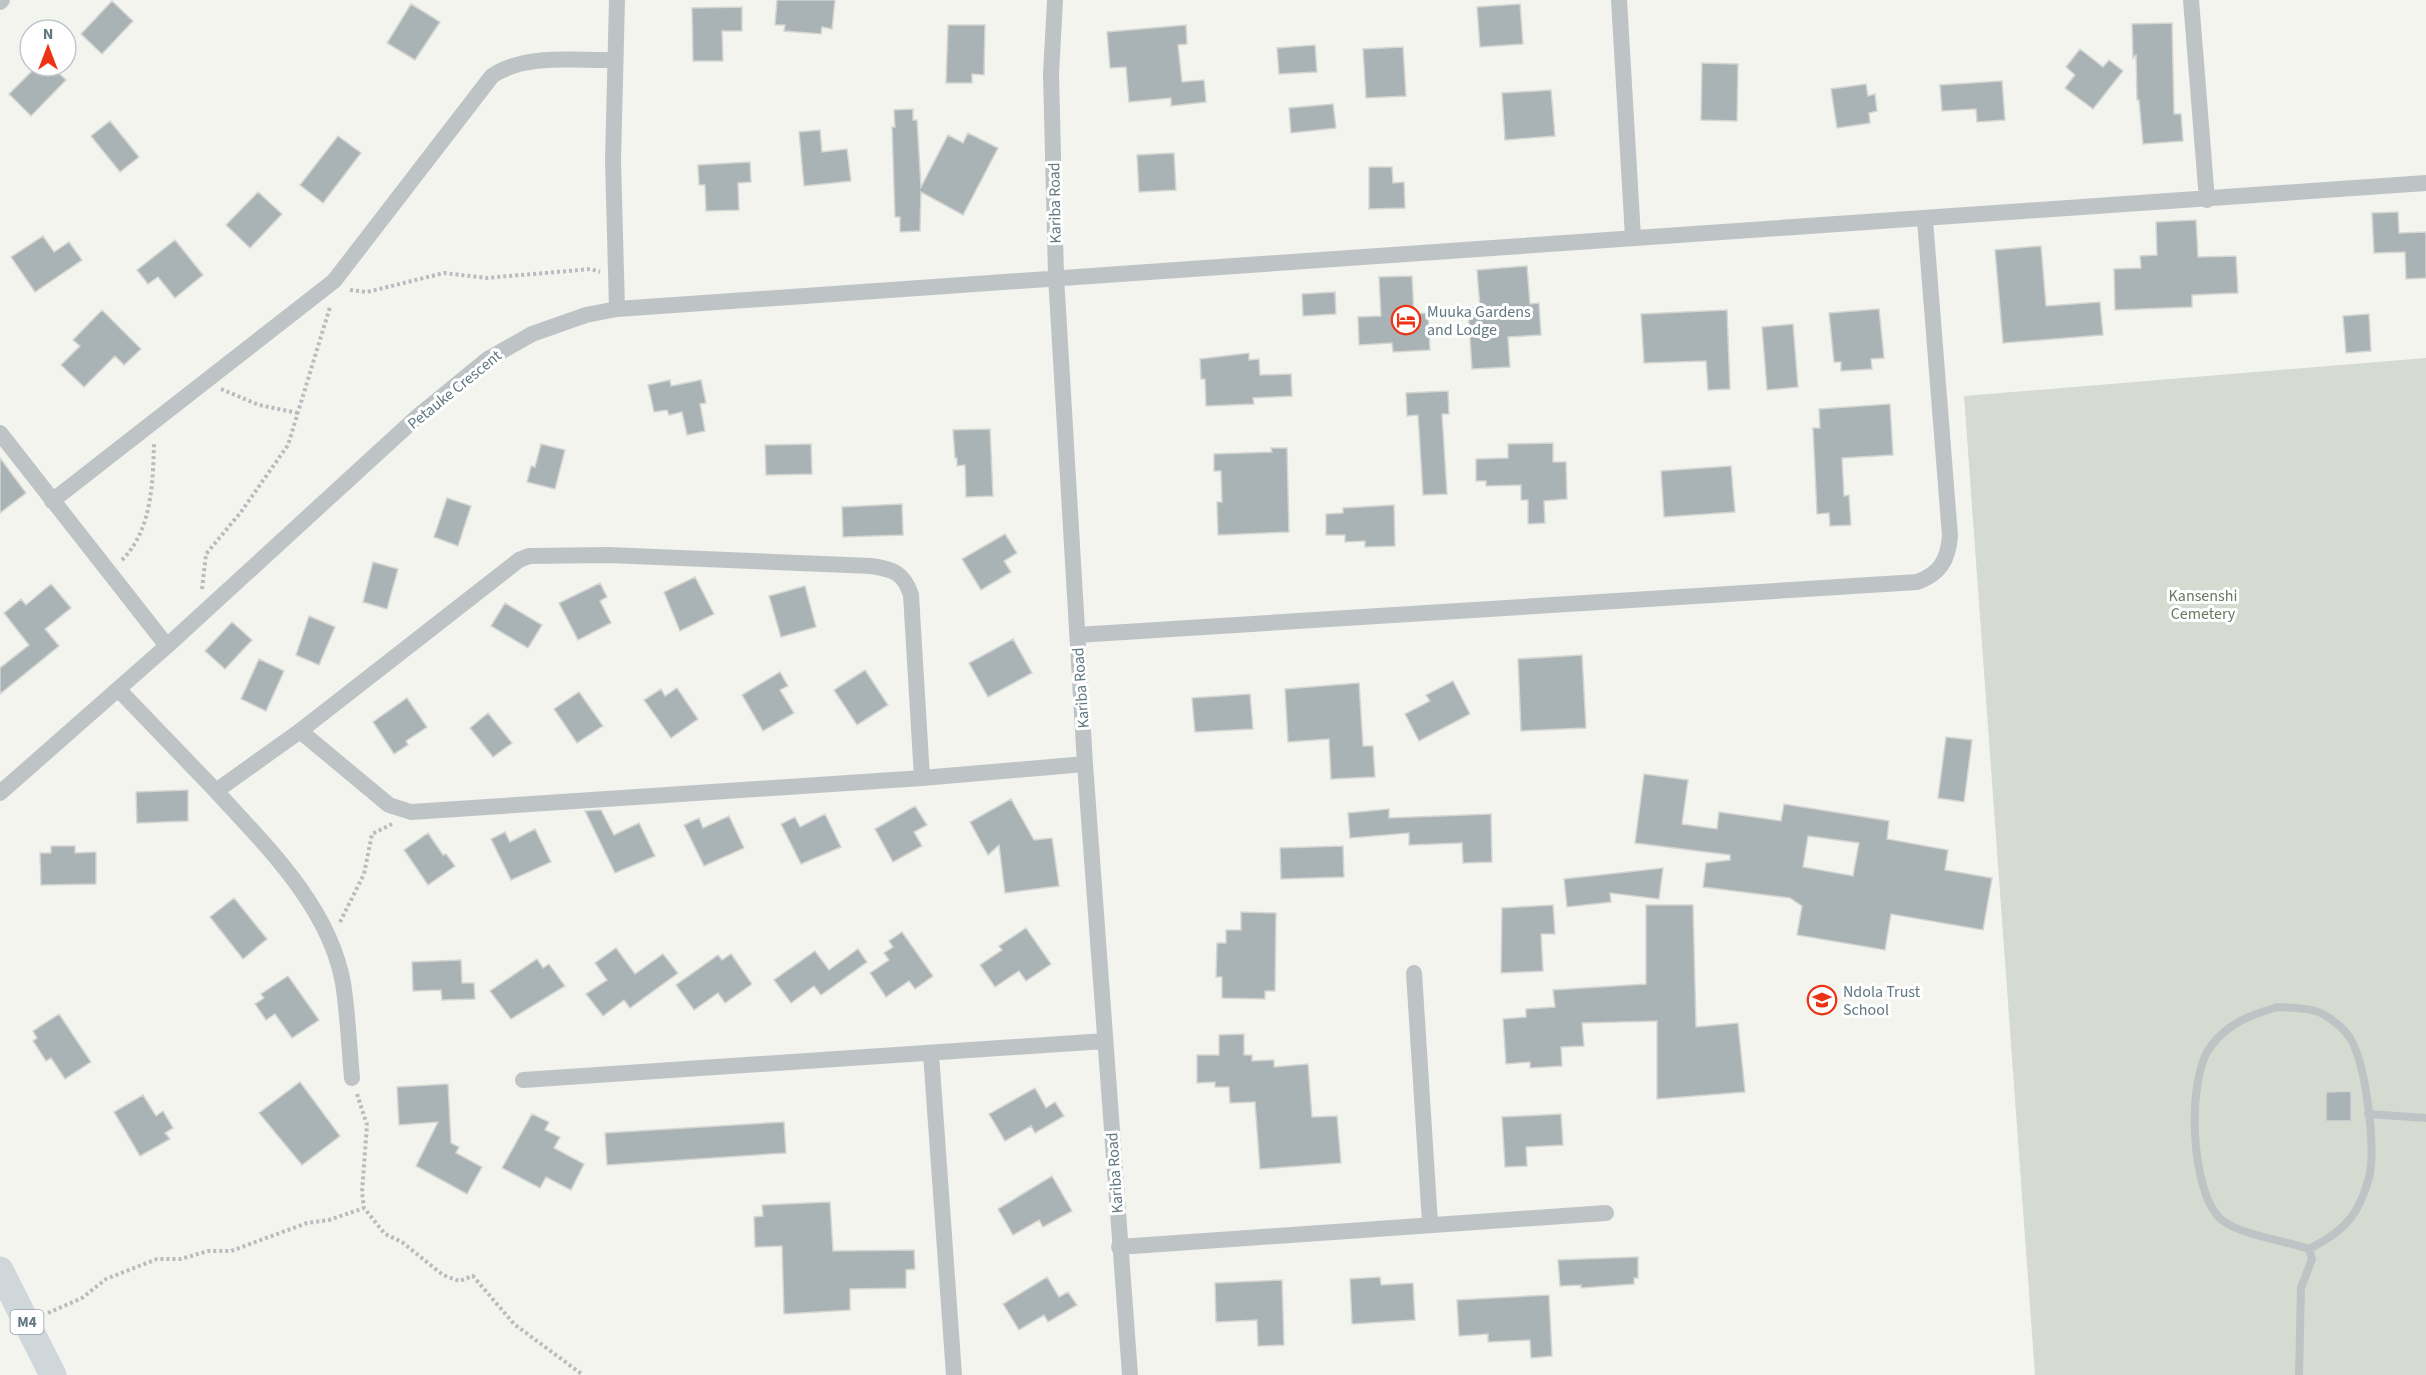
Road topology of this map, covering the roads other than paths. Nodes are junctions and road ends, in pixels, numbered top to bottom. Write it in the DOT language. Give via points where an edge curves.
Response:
graph roads {
  1 [pos="616,0"];
  2 [pos="1055,0"];
  3 [pos="1619,0"];
  4 [pos="2191,0"];
  5 [pos="615,60"];
  6 [pos="2426,183"];
  7 [pos="2206,200"];
  8 [pos="1925,220"];
  9 [pos="1633,237"];
  10 [pos="1056,276"];
  11 [pos="617,309"];
  12 [pos="0,433"];
  13 [pos="52,501"];
  14 [pos="1077,635"];
  15 [pos="167,646"];
  16 [pos="118,689"];
  17 [pos="300,731"];
  18 [pos="1085,764"];
  19 [pos="922,778"];
  20 [pos="216,791"];
  21 [pos="0,793"];
  22 [pos="1414,973"];
  23 [pos="1105,1041"];
  24 [pos="931,1054"];
  25 [pos="352,1078"];
  26 [pos="523,1080"];
  27 [pos="2368,1114"];
  28 [pos="2426,1118"];
  29 [pos="1606,1213"];
  30 [pos="1430,1223"];
  31 [pos="1119,1247"];
  32 [pos="2309,1249"];
  33 [pos="0,1270"];
  34 [pos="53,1375"];
  35 [pos="954,1375"];
  36 [pos="1130,1375"];
  37 [pos="2299,1375"];
  1 -- 5 [label="street"];
  2 -- 10 [label="street, Kariba Road" via="1051,74"];
  3 -- 9 [label="street"];
  4 -- 7 [label="street"];
  5 -- 11 [label="street"];
  5 -- 13 [label="street" via="514,65 492,76 329,284"];
  6 -- 7 [label="street, Petauke Crescent"];
  7 -- 8 [label="street, Petauke Crescent"];
  8 -- 9 [label="street, Petauke Crescent"];
  8 -- 14 [label="street" via="1950,536 1945,562 1928,578 1917,582 1639,602"];
  9 -- 10 [label="street, Petauke Crescent"];
  10 -- 11 [label="street, Petauke Crescent"];
  10 -- 14 [label="street, Kariba Road"];
  11 -- 15 [label="street, Petauke Crescent" via="532,334 488,359 417,417"];
  12 -- 13 [label="street"];
  13 -- 15 [label="street"];
  14 -- 18 [label="street, Kariba Road"];
  15 -- 16 [label="street, Petauke Crescent"];
  16 -- 20 [label="street"];
  16 -- 21 [label="street, Petauke Crescent"];
  17 -- 19 [label="street" via="399,810 425,812"];
  17 -- 19 [label="street" via="529,556 609,555 871,566 898,572 911,595"];
  17 -- 20 [label="street"];
  18 -- 19 [label="street"];
  18 -- 23 [label="street, Kariba Road"];
  20 -- 25 [label="street" via="289,875 322,923 342,982"];
  22 -- 30 [label="street"];
  23 -- 24 [label="street"];
  23 -- 31 [label="street, Kariba Road"];
  24 -- 26 [label="street"];
  24 -- 35 [label="street"];
  27 -- 28 [label="lane"];
  27 -- 32 [label="lane" via="2370,1173 2356,1211 2335,1236"];
  27 -- 32 [label="lane" via="2358,1054 2349,1035 2324,1015 2304,1009 2277,1007 2228,1027 2210,1047 2199,1072 2195,1106 2198,1156 2209,1204 2223,1221"];
  29 -- 30 [label="street"];
  30 -- 31 [label="street"];
  31 -- 36 [label="street, Kariba Road"];
  32 -- 37 [label="lane" via="2312,1259 2301,1288"];
  33 -- 34 [label="main road, M4"];
}
